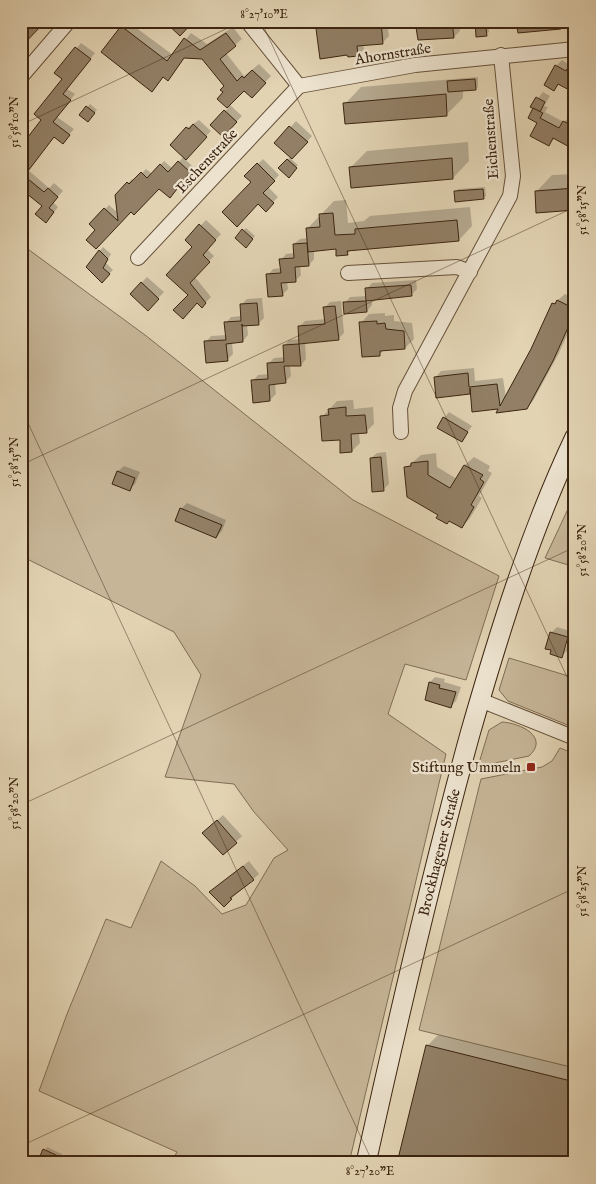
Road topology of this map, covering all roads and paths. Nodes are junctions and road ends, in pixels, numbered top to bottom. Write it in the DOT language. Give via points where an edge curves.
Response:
graph roads {
  1 [pos="70,21"];
  2 [pos="247,21"];
  3 [pos="575,49"];
  4 [pos="501,55"];
  5 [pos="21,77"];
  6 [pos="299,86"];
  7 [pos="138,258"];
  8 [pos="470,272"];
  9 [pos="348,274"];
  10 [pos="401,432"];
  11 [pos="575,437"];
  12 [pos="480,700"];
  13 [pos="575,738"];
  14 [pos="366,1163"];
  1 -- 5 [label="street"];
  2 -- 6 [label="street"];
  3 -- 4 [label="street, Ahornstraße"];
  4 -- 6 [label="street, Ahornstraße" via="415,65"];
  4 -- 8 [label="street, Eichenstraße" via="512,176 510,196"];
  6 -- 7 [label="street, Eschenstraße"];
  8 -- 9 [label="street" via="457,267"];
  8 -- 10 [label="street, Eichenstraße" via="402,400"];
  11 -- 12 [label="main road, Brockhagener Straße" via="552,485 525,559"];
  12 -- 13 [label="street"];
  12 -- 14 [label="main road, Brockhagener Straße" via="455,786"];
}
